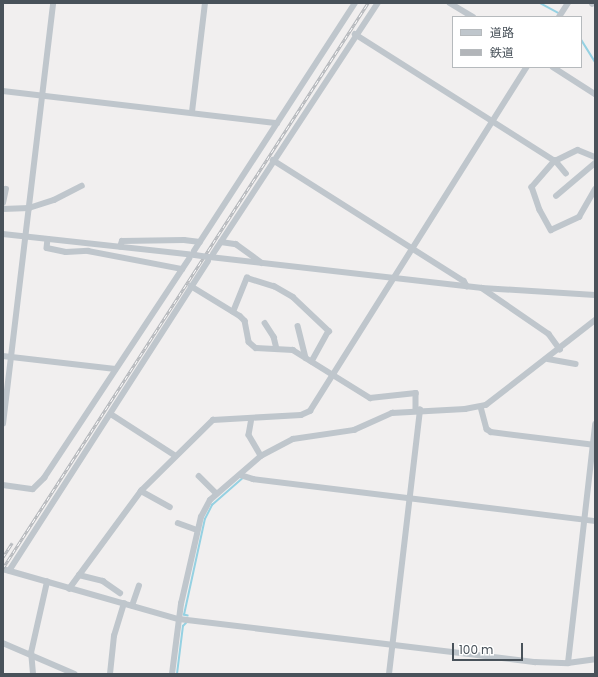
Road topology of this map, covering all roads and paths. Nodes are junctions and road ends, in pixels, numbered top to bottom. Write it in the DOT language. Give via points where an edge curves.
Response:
graph roads {
  1 [pos="53,3"];
  2 [pos="205,3"];
  3 [pos="355,3"];
  4 [pos="378,3"];
  5 [pos="450,3"];
  6 [pos="567,5"];
  7 [pos="471,16"];
  8 [pos="560,16"];
  9 [pos="356,34"];
  10 [pos="526,68"];
  11 [pos="555,68"];
  12 [pos="3,91"];
  13 [pos="595,94"];
  14 [pos="43,95"];
  15 [pos="192,112"];
  16 [pos="494,121"];
  17 [pos="277,123"];
  18 [pos="595,157"];
  19 [pos="273,160"];
  20 [pos="555,161"];
  21 [pos="595,163"];
  22 [pos="566,174"];
  23 [pos="82,186"];
  24 [pos="6,189"];
  25 [pos="595,189"];
  26 [pos="556,196"];
  27 [pos="3,203"];
  28 [pos="29,208"];
  29 [pos="3,209"];
  30 [pos="3,234"];
  31 [pos="26,236"];
  32 [pos="48,239"];
  33 [pos="200,242"];
  34 [pos="221,242"];
  35 [pos="120,247"];
  36 [pos="413,248"];
  37 [pos="195,253"];
  38 [pos="210,257"];
  39 [pos="189,259"];
  40 [pos="263,263"];
  41 [pos="182,269"];
  42 [pos="394,279"];
  43 [pos="191,286"];
  44 [pos="467,286"];
  45 [pos="482,288"];
  46 [pos="595,296"];
  47 [pos="233,312"];
  48 [pos="595,320"];
  49 [pos="265,323"];
  50 [pos="298,326"];
  51 [pos="277,349"];
  52 [pos="560,349"];
  53 [pos="3,356"];
  54 [pos="12,357"];
  55 [pos="306,358"];
  56 [pos="548,359"];
  57 [pos="312,362"];
  58 [pos="576,364"];
  59 [pos="115,369"];
  60 [pos="333,375"];
  61 [pos="481,407"];
  62 [pos="418,411"];
  63 [pos="111,414"];
  64 [pos="252,418"];
  65 [pos="3,420"];
  66 [pos="3,424"];
  67 [pos="595,425"];
  68 [pos="594,445"];
  69 [pos="176,456"];
  70 [pos="261,456"];
  71 [pos="240,475"];
  72 [pos="199,476"];
  73 [pos="3,485"];
  74 [pos="141,491"];
  75 [pos="217,494"];
  76 [pos="410,498"];
  77 [pos="170,508"];
  78 [pos="584,520"];
  79 [pos="595,521"];
  80 [pos="178,523"];
  81 [pos="197,530"];
  82 [pos="6,570"];
  83 [pos="79,575"];
  84 [pos="47,582"];
  85 [pos="139,586"];
  86 [pos="69,589"];
  87 [pos="120,592"];
  88 [pos="124,604"];
  89 [pos="132,606"];
  90 [pos="179,619"];
  91 [pos="3,643"];
  92 [pos="392,644"];
  93 [pos="30,654"];
  94 [pos="595,659"];
  95 [pos="568,663"];
  96 [pos="33,674"];
  97 [pos="75,674"];
  98 [pos="110,674"];
  99 [pos="172,674"];
  100 [pos="389,674"];
  1 -- 14 [label="street"];
  2 -- 15 [label="street"];
  3 -- 17 [label="street"];
  4 -- 9 [label="street"];
  5 -- 7 [label="street"];
  6 -- 8 [label="street"];
  9 -- 16 [label="street"];
  9 -- 19 [label="street"];
  10 -- 16 [label="street"];
  11 -- 13 [label="street"];
  12 -- 14 [label="street"];
  14 -- 15 [label="street"];
  14 -- 28 [label="street"];
  15 -- 17 [label="street"];
  16 -- 20 [label="street"];
  16 -- 36 [label="street"];
  17 -- 33 [label="street"];
  18 -- 20 [label="street" via="578,150"];
  19 -- 34 [label="street"];
  19 -- 36 [label="street"];
  20 -- 22 [label="street"];
  20 -- 25 [label="street" via="538,178 532,189 551,230 579,217"];
  21 -- 26 [label="street"];
  23 -- 28 [label="street" via="54,200"];
  24 -- 27 [label="street"];
  28 -- 29 [label="street"];
  28 -- 31 [label="street"];
  30 -- 31 [label="street"];
  31 -- 32 [label="street"];
  31 -- 54 [label="street"];
  32 -- 35 [label="street"];
  32 -- 41 [label="street" via="47,248 66,252 88,251"];
  33 -- 35 [label="street" via="122,241"];
  33 -- 37 [label="street"];
  34 -- 38 [label="street"];
  34 -- 40 [label="street" via="236,244"];
  35 -- 37 [label="street"];
  36 -- 42 [label="street"];
  36 -- 44 [label="street" via="464,281"];
  37 -- 38 [label="street, bridge"];
  38 -- 40 [label="street"];
  38 -- 43 [label="street"];
  39 -- 41 [label="street"];
  40 -- 42 [label="street"];
  41 -- 59 [label="street"];
  42 -- 44 [label="street"];
  42 -- 60 [label="street"];
  43 -- 47 [label="street"];
  43 -- 63 [label="street"];
  44 -- 45 [label="street"];
  45 -- 46 [label="street"];
  45 -- 52 [label="street" via="549,334"];
  47 -- 51 [label="street" via="245,321 252,346 259,349"];
  47 -- 57 [label="street" via="247,278 274,286 293,297 329,331"];
  48 -- 52 [label="street"];
  49 -- 51 [label="street" via="274,337"];
  50 -- 55 [label="street"];
  51 -- 55 [label="street" via="293,350"];
  52 -- 56 [label="street"];
  53 -- 54 [label="street"];
  54 -- 59 [label="street"];
  54 -- 65 [label="street"];
  55 -- 57 [label="street"];
  56 -- 58 [label="street"];
  56 -- 61 [label="street"];
  57 -- 60 [label="street"];
  59 -- 73 [label="street" via="97,400 36,487 29,489"];
  60 -- 62 [label="street" via="370,398 416,393"];
  60 -- 64 [label="street" via="306,414"];
  61 -- 62 [label="street"];
  61 -- 68 [label="street" via="487,429 492,432"];
  62 -- 70 [label="street" via="386,415 354,430 299,437"];
  62 -- 76 [label="street"];
  63 -- 69 [label="street"];
  63 -- 82 [label="street"];
  64 -- 69 [label="street" via="213,420"];
  64 -- 70 [label="street" via="249,435"];
  65 -- 66 [label="street"];
  67 -- 68 [label="street"];
  68 -- 78 [label="street"];
  69 -- 74 [label="street"];
  70 -- 71 [label="street"];
  71 -- 75 [label="street"];
  71 -- 76 [label="street" via="249,479"];
  72 -- 75 [label="street"];
  74 -- 77 [label="street"];
  74 -- 83 [label="street"];
  75 -- 81 [label="street" via="208,504"];
  76 -- 78 [label="street"];
  76 -- 92 [label="street"];
  78 -- 79 [label="street"];
  78 -- 95 [label="street"];
  80 -- 81 [label="street"];
  81 -- 90 [label="street"];
  82 -- 84 [label="street"];
  83 -- 86 [label="street"];
  83 -- 87 [label="street" via="103,581"];
  84 -- 86 [label="street"];
  84 -- 93 [label="street"];
  85 -- 89 [label="street"];
  86 -- 88 [label="street"];
  88 -- 89 [label="street"];
  88 -- 98 [label="street" via="114,636"];
  89 -- 90 [label="street"];
  90 -- 92 [label="street"];
  90 -- 99 [label="street"];
  91 -- 93 [label="street"];
  92 -- 95 [label="street"];
  92 -- 100 [label="street"];
  93 -- 96 [label="street"];
  93 -- 97 [label="street"];
  94 -- 95 [label="street"];
}
